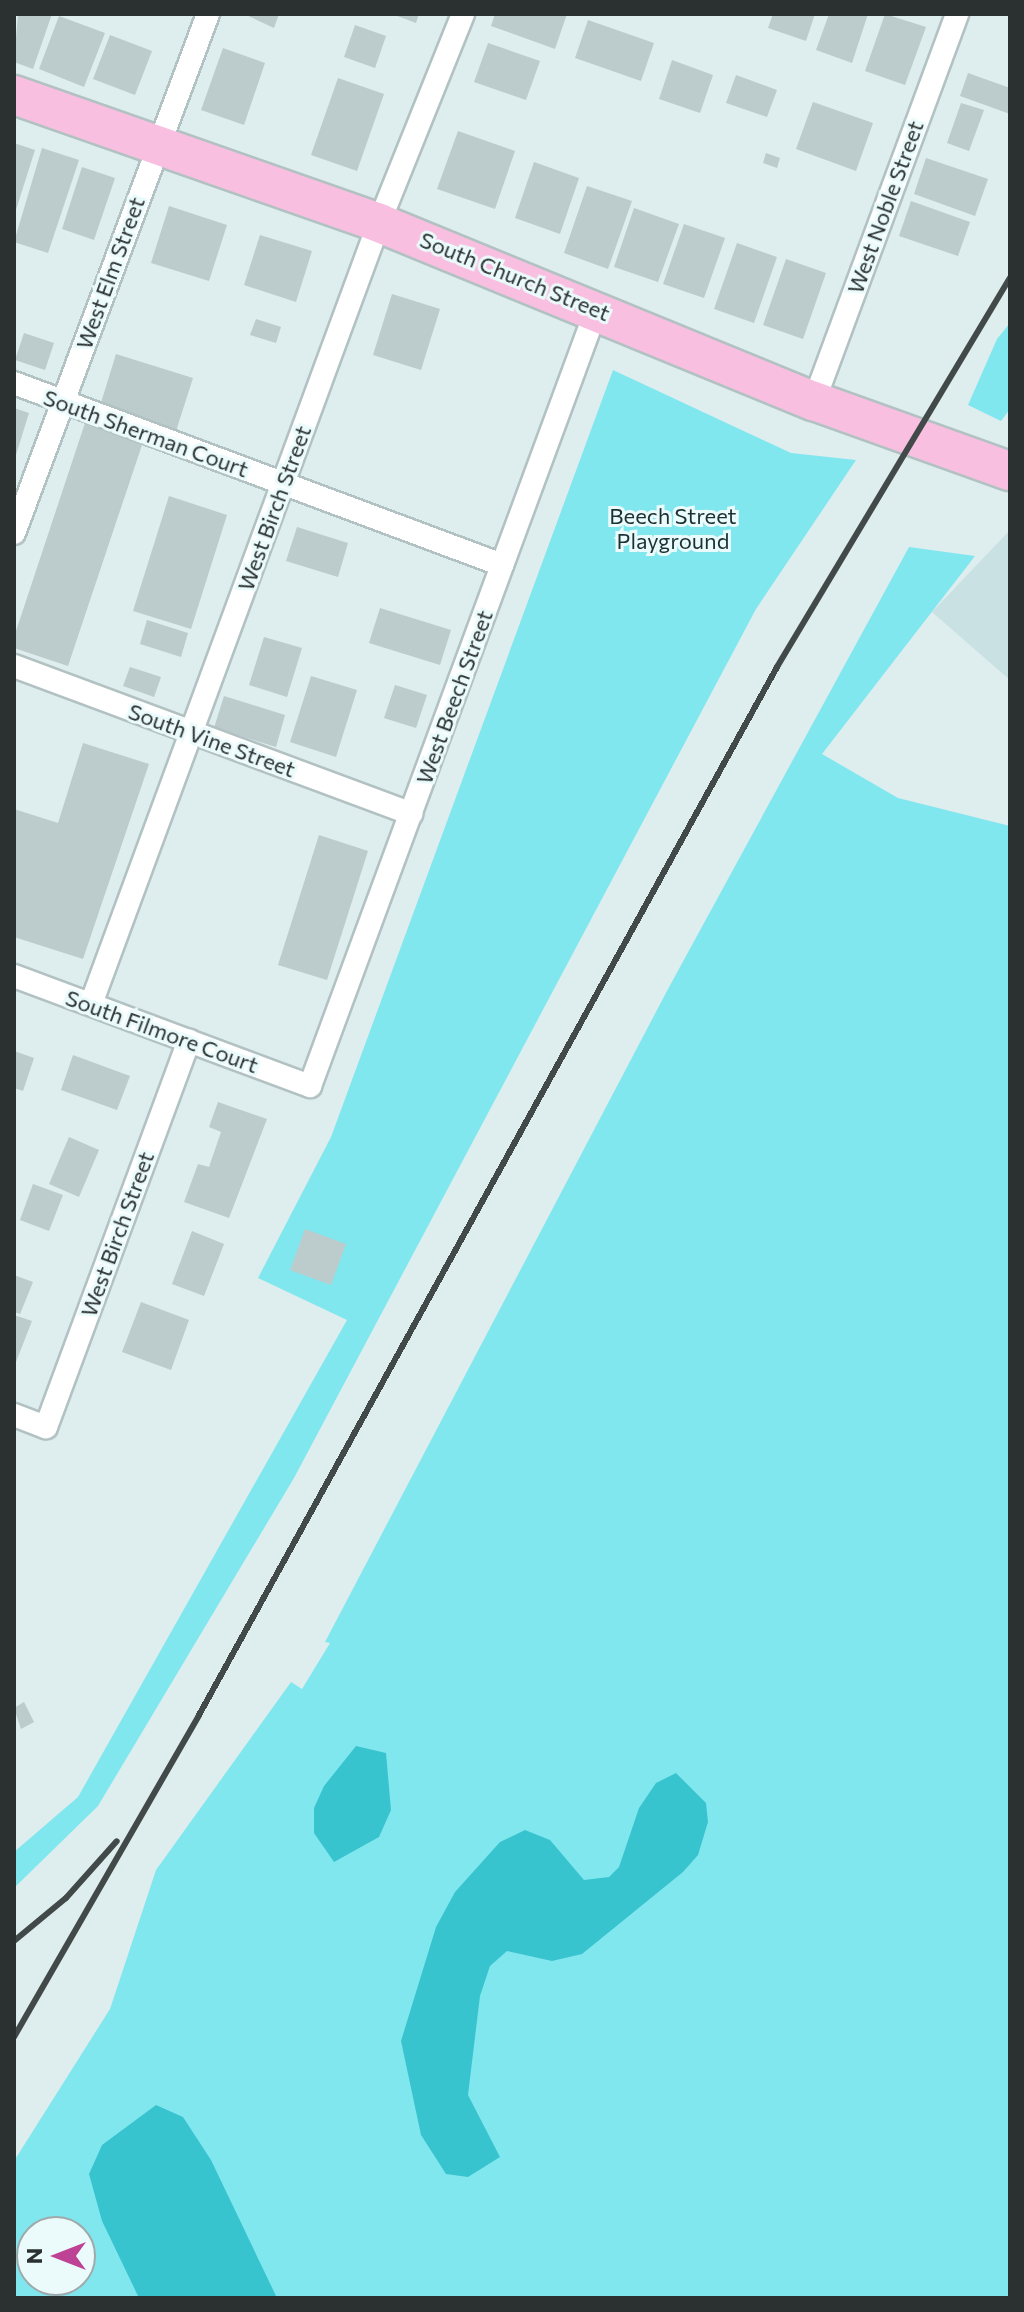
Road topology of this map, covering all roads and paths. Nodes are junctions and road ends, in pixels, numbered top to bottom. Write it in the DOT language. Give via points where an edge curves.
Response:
graph roads {
  1 [pos="208,14"];
  2 [pos="463,14"];
  3 [pos="957,14"];
  4 [pos="14,95"];
  5 [pos="158,143"];
  6 [pos="379,223"];
  7 [pos="597,308"];
  8 [pos="14,383"];
  9 [pos="814,401"];
  10 [pos="63,402"];
  11 [pos="1010,471"];
  12 [pos="283,484"];
  13 [pos="14,533"];
  14 [pos="502,565"];
  15 [pos="14,666"];
  16 [pos="191,732"];
  17 [pos="411,814"];
  18 [pos="14,976"];
  19 [pos="91,1004"];
  20 [pos="189,1041"];
  21 [pos="310,1086"];
  22 [pos="14,1415"];
  1 -- 5 [label="street, West Elm Street"];
  2 -- 6 [label="street, West Birch Street"];
  3 -- 9 [label="street, West Noble Street"];
  4 -- 5 [label="highway, South Church Street"];
  5 -- 6 [label="highway, South Church Street"];
  5 -- 10 [label="street, West Elm Street"];
  6 -- 7 [label="highway, South Church Street"];
  6 -- 12 [label="street, West Birch Street"];
  7 -- 9 [label="highway, South Church Street"];
  7 -- 14 [label="street, West Beech Street"];
  8 -- 10 [label="street, South Sherman Court"];
  9 -- 11 [label="highway, South Church Street"];
  10 -- 12 [label="street, South Sherman Court"];
  10 -- 13 [label="street, West Elm Street"];
  12 -- 14 [label="street, South Sherman Court"];
  12 -- 16 [label="street, West Birch Street"];
  14 -- 17 [label="street, West Beech Street"];
  15 -- 16 [label="street, South Vine Street"];
  16 -- 17 [label="street, South Vine Street"];
  16 -- 19 [label="street, West Birch Street"];
  17 -- 21 [label="street, West Beech Street"];
  18 -- 19 [label="street, South Filmore Court"];
  19 -- 20 [label="street, South Filmore Court"];
  20 -- 21 [label="street, South Filmore Court"];
  20 -- 22 [label="street, West Birch Street" via="46,1427"];
}
